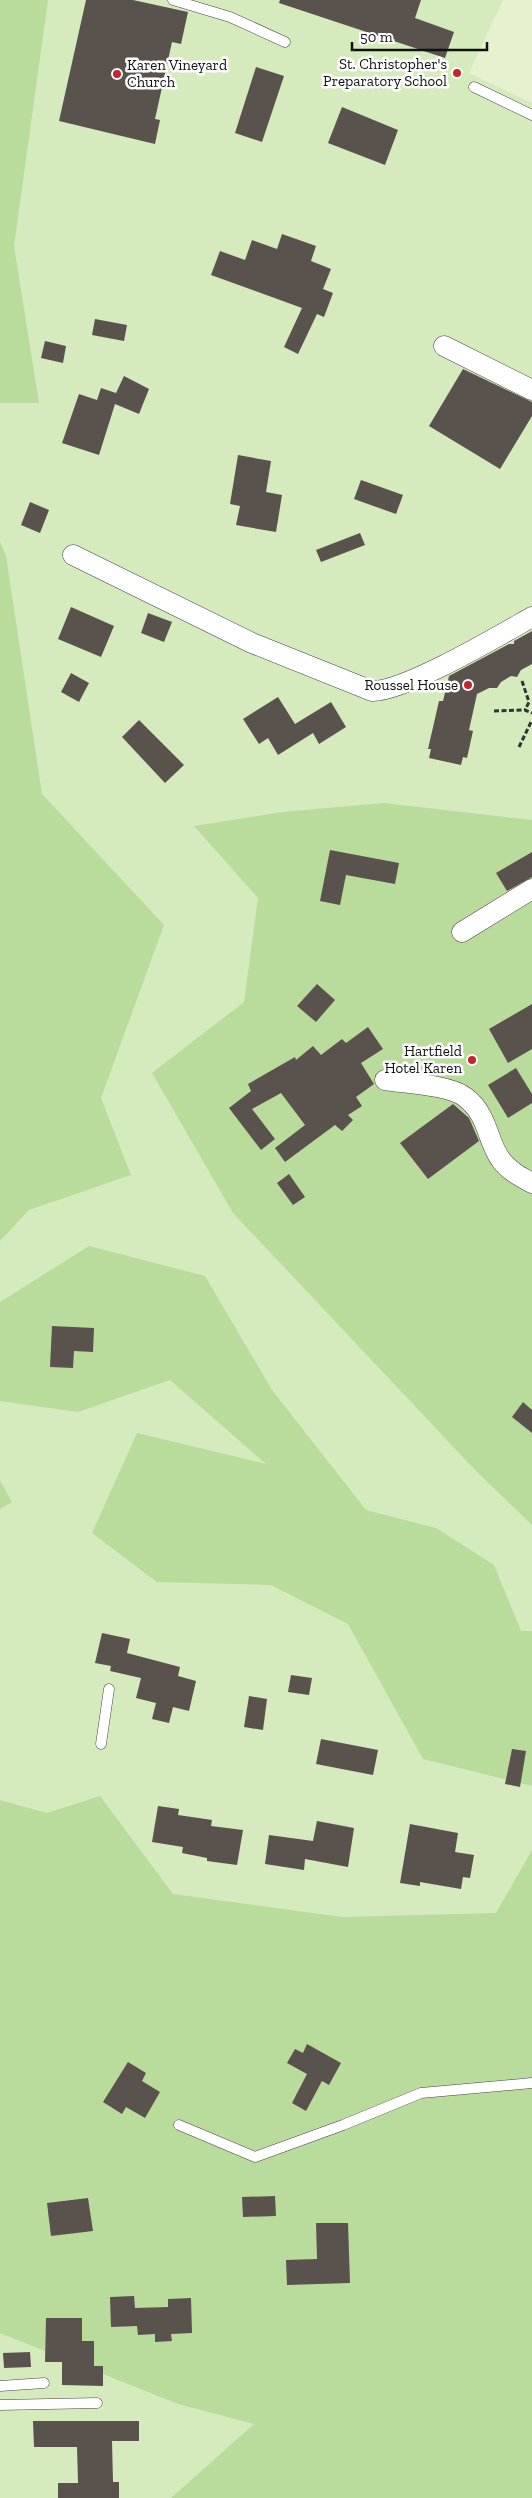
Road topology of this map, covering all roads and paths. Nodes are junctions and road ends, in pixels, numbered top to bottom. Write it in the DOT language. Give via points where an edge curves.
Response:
graph roads {
  1 [pos="173,0"];
  2 [pos="285,42"];
  3 [pos="474,88"];
  4 [pos="532,115"];
  5 [pos="444,346"];
  6 [pos="532,390"];
  7 [pos="74,555"];
  8 [pos="532,616"];
  9 [pos="522,681"];
  10 [pos="525,710"];
  11 [pos="494,711"];
  12 [pos="532,713"];
  13 [pos="532,720"];
  14 [pos="519,747"];
  15 [pos="532,889"];
  16 [pos="462,932"];
  17 [pos="385,1080"];
  18 [pos="532,1183"];
  19 [pos="109,1689"];
  20 [pos="102,1744"];
  21 [pos="532,2083"];
  22 [pos="179,2125"];
  23 [pos="44,2383"];
  24 [pos="0,2386"];
  25 [pos="97,2403"];
  26 [pos="0,2405"];
  1 -- 2 [label="lane" via="230,17"];
  3 -- 4 [label="lane"];
  5 -- 6 [label="street"];
  7 -- 8 [label="street" via="252,643 372,691 411,680"];
  9 -- 10 [label="path" via="529,702"];
  10 -- 11 [label="path"];
  10 -- 12 [label="path"];
  13 -- 14 [label="path"];
  15 -- 16 [label="street"];
  17 -- 18 [label="street" via="447,1090 464,1096 488,1127 500,1159"];
  19 -- 20 [label="lane"];
  21 -- 22 [label="lane" via="421,2093 255,2157"];
  23 -- 24 [label="lane"];
  25 -- 26 [label="lane"];
}
